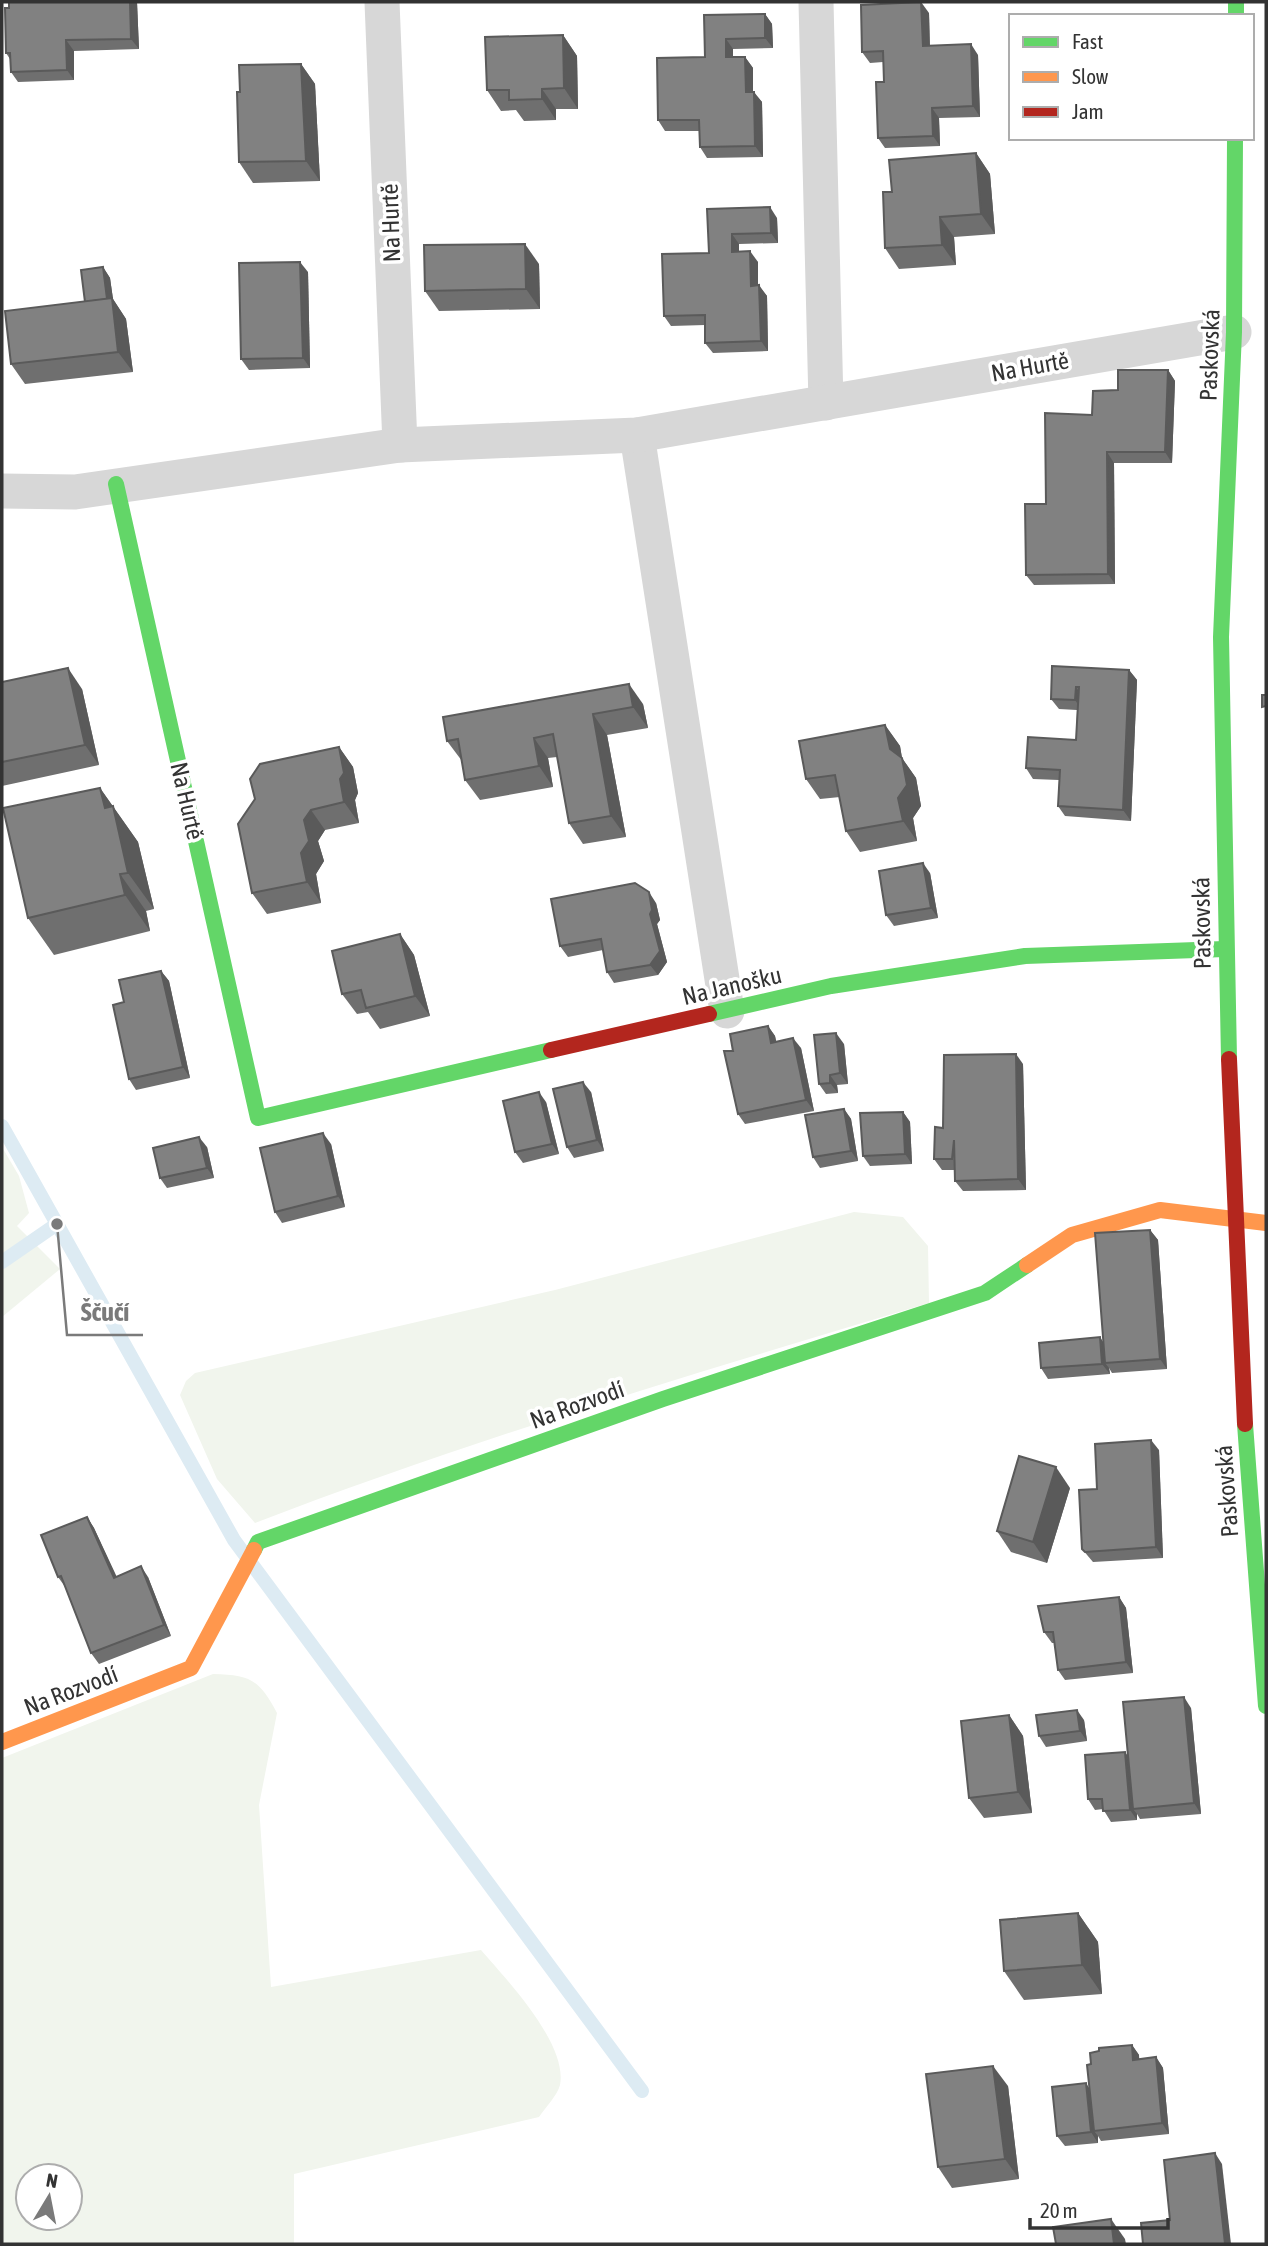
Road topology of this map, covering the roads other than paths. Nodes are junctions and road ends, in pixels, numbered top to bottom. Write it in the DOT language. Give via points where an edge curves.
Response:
graph roads {
  1 [pos="382,2"];
  2 [pos="816,2"];
  3 [pos="1235,140"];
  4 [pos="1234,332"];
  5 [pos="826,402"];
  6 [pos="637,435"];
  7 [pos="400,445"];
  8 [pos="116,484"];
  9 [pos="2,491"];
  10 [pos="1225,949"];
  11 [pos="727,1011"];
  12 [pos="258,1118"];
  13 [pos="1234,1217"];
  14 [pos="1266,1223"];
  15 [pos="1266,1706"];
  16 [pos="2,1742"];
  1 -- 7 [label="street, Na Hurtě"];
  2 -- 5 [label="street"];
  3 -- 4 [label="street, Paskovská"];
  4 -- 5 [label="street, Na Hurtě"];
  4 -- 10 [label="street, Paskovská" via="1222,637"];
  5 -- 6 [label="street, Na Hurtě"];
  6 -- 7 [label="street, Na Hurtě"];
  6 -- 11 [label="street"];
  7 -- 8 [label="street, Na Hurtě"];
  8 -- 9 [label="street, Na Hurtě" via="75,492"];
  8 -- 12 [label="street, Na Hurtě"];
  10 -- 11 [label="street, Na Janošku" via="1025,956 831,986"];
  10 -- 13 [label="street, Paskovská"];
  11 -- 12 [label="street, Na Janošku"];
  13 -- 14 [label="street, Na Rozvodí"];
  13 -- 15 [label="street, Paskovská"];
  13 -- 16 [label="street, Na Rozvodí" via="1160,1210 1072,1235 985,1293 663,1399 258,1542 191,1668"];
}
